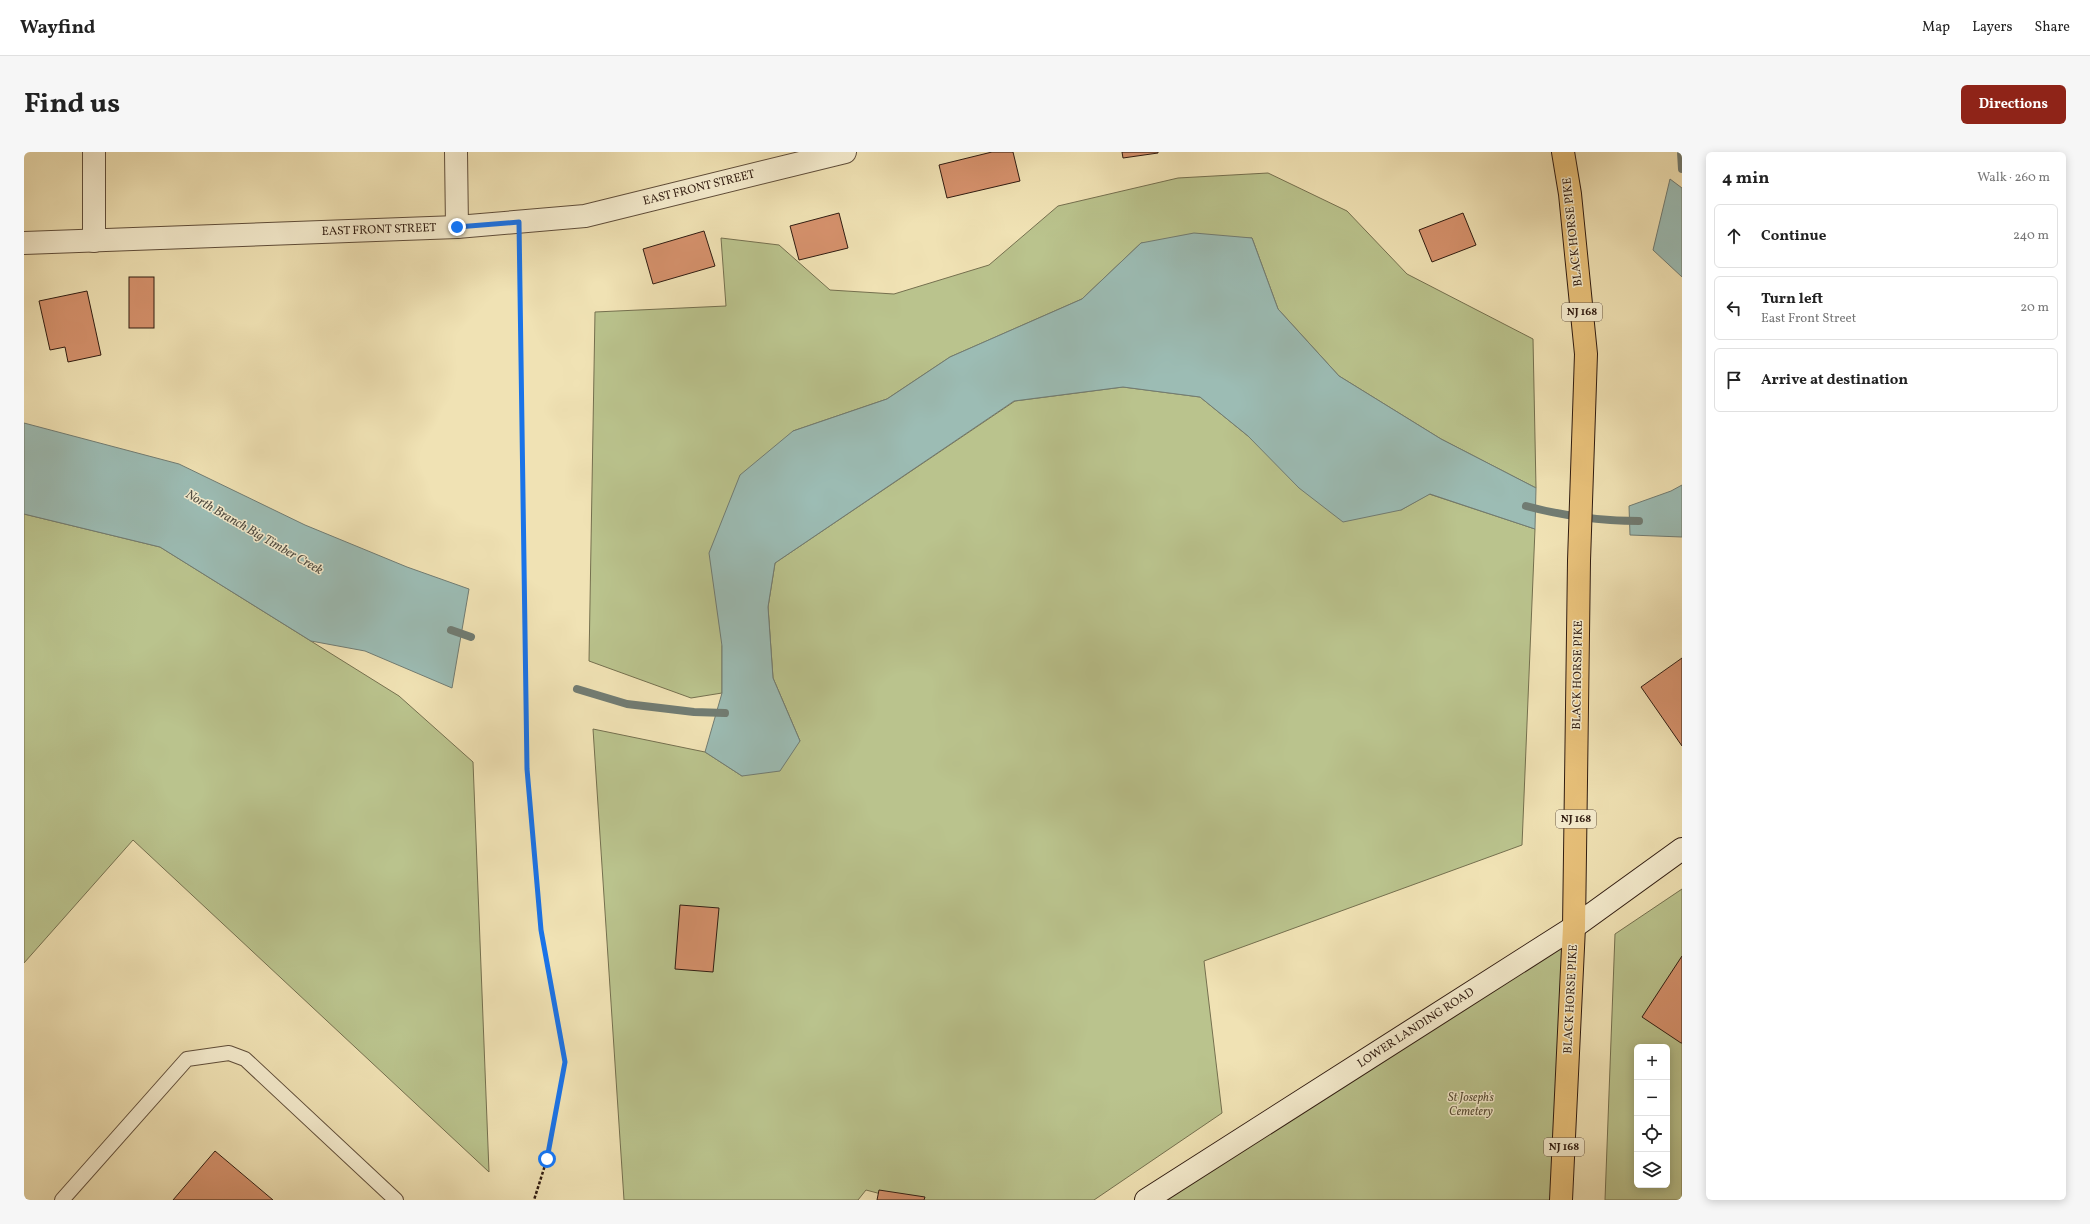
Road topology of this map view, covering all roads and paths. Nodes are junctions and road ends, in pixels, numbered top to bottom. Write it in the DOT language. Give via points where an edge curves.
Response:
graph roads {
  1 [pos="94,152"];
  2 [pos="456,152"];
  3 [pos="845,152"];
  4 [pos="1563,152"];
  5 [pos="519,222"];
  6 [pos="457,227"];
  7 [pos="94,241"];
  8 [pos="24,243"];
  9 [pos="1682,849"];
  10 [pos="1574,927"];
  11 [pos="62,1200"];
  12 [pos="396,1200"];
  13 [pos="534,1200"];
  14 [pos="1146,1200"];
  15 [pos="1561,1200"];
  1 -- 7 [label="street"];
  2 -- 6 [label="street"];
  3 -- 5 [label="street, EAST FRONT STREET" via="585,216"];
  4 -- 10 [label="main road, BLACK HORSE PIKE / NJ 168" via="1570,194 1586,354 1579,561"];
  5 -- 6 [label="street, EAST FRONT STREET"];
  5 -- 13 [label="path" via="527,769 541,930 565,1062 547,1159"];
  6 -- 7 [label="street, EAST FRONT STREET"];
  7 -- 8 [label="street, EAST FRONT STREET"];
  9 -- 10 [label="street, LOWER LANDING ROAD"];
  10 -- 14 [label="street, LOWER LANDING ROAD"];
  10 -- 15 [label="main road, BLACK HORSE PIKE / NJ 168"];
  11 -- 12 [label="lane" via="187,1059 229,1053 245,1059"];
}
